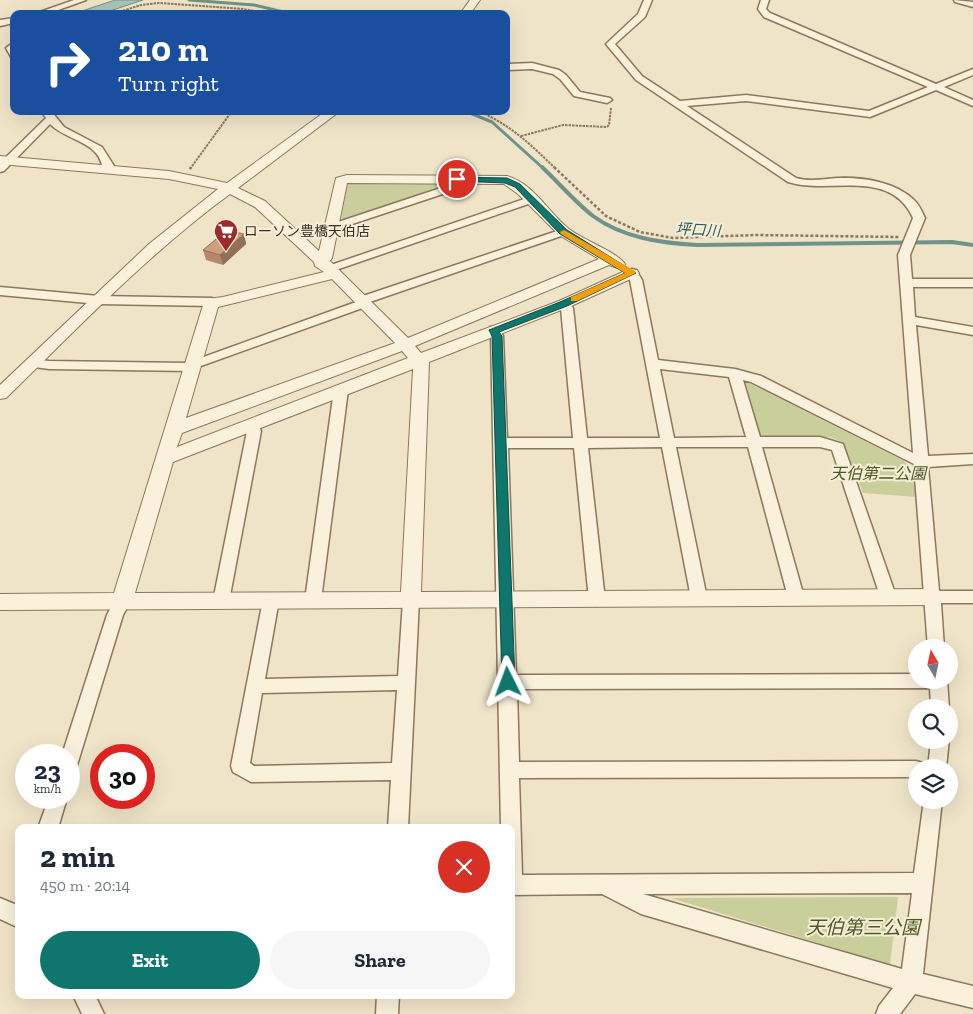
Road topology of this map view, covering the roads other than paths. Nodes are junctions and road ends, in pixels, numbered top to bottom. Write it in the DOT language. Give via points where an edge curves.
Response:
graph roads {
  1 [pos="82,0"];
  2 [pos="648,0"];
  3 [pos="766,0"];
  4 [pos="958,0"];
  5 [pos="973,5"];
  6 [pos="51,10"];
  7 [pos="510,67"];
  8 [pos="973,72"];
  9 [pos="938,88"];
  10 [pos="606,100"];
  11 [pos="973,103"];
  12 [pos="676,104"];
  13 [pos="48,115"];
  14 [pos="329,115"];
  15 [pos="3,163"];
  16 [pos="108,170"];
  17 [pos="472,179"];
  18 [pos="229,188"];
  19 [pos="533,200"];
  20 [pos="332,227"];
  21 [pos="564,232"];
  22 [pos="611,259"];
  23 [pos="328,269"];
  24 [pos="632,273"];
  25 [pos="908,283"];
  26 [pos="973,283"];
  27 [pos="0,291"];
  28 [pos="99,300"];
  29 [pos="212,302"];
  30 [pos="363,302"];
  31 [pos="564,304"];
  32 [pos="911,320"];
  33 [pos="494,330"];
  34 [pos="973,331"];
  35 [pos="406,344"];
  36 [pos="417,359"];
  37 [pos="32,363"];
  38 [pos="654,364"];
  39 [pos="192,366"];
  40 [pos="735,373"];
  41 [pos="341,390"];
  42 [pos="0,394"];
  43 [pos="252,425"];
  44 [pos="174,429"];
  45 [pos="582,442"];
  46 [pos="669,442"];
  47 [pos="753,442"];
  48 [pos="500,443"];
  49 [pos="164,459"];
  50 [pos="973,459"];
  51 [pos="922,462"];
  52 [pos="888,596"];
  53 [pos="796,597"];
  54 [pos="933,597"];
  55 [pos="973,597"];
  56 [pos="699,598"];
  57 [pos="271,600"];
  58 [pos="314,600"];
  59 [pos="410,600"];
  60 [pos="505,600"];
  61 [pos="597,600"];
  62 [pos="221,601"];
  63 [pos="0,602"];
  64 [pos="122,602"];
  65 [pos="935,639"];
  66 [pos="908,680"];
  67 [pos="508,682"];
  68 [pos="406,683"];
  69 [pos="255,686"];
  70 [pos="75,744"];
  71 [pos="908,769"];
  72 [pos="510,770"];
  73 [pos="402,771"];
  74 [pos="54,809"];
  75 [pos="932,809"];
  76 [pos="49,824"];
  77 [pos="398,824"];
  78 [pos="511,824"];
  79 [pos="923,884"];
  80 [pos="515,885"];
  81 [pos="607,886"];
  82 [pos="0,908"];
  83 [pos="15,916"];
  84 [pos="911,982"];
  85 [pos="973,997"];
  86 [pos="86,999"];
  87 [pos="388,999"];
  88 [pos="92,1014"];
  89 [pos="387,1014"];
  90 [pos="887,1014"];
  1 -- 6 [label="street"];
  2 -- 12 [label="street" via="642,15 610,44 639,78"];
  3 -- 9 [label="street" via="762,9 767,15"];
  4 -- 5 [label="street"];
  7 -- 10 [label="street" via="546,68 563,77 576,94"];
  8 -- 9 [label="street"];
  9 -- 11 [label="street"];
  9 -- 12 [label="street" via="870,114 746,98"];
  12 -- 25 [label="street" via="792,180 809,184 843,180 894,191 912,205 919,218 904,255"];
  13 -- 15 [label="street" via="44,124"];
  13 -- 16 [label="street" via="61,129 98,149"];
  14 -- 18 [label="street"];
  15 -- 16 [label="street"];
  16 -- 18 [label="street" via="184,177"];
  17 -- 19 [label="street" via="507,180"];
  17 -- 20 [label="street" via="466,184"];
  17 -- 20 [label="street" via="347,179 341,182"];
  18 -- 23 [label="street" via="260,204"];
  18 -- 28 [label="street" via="154,247"];
  19 -- 21 [label="street"];
  19 -- 23 [label="street"];
  20 -- 23 [label="street" via="326,258"];
  21 -- 22 [label="street"];
  21 -- 30 [label="street"];
  22 -- 24 [label="street"];
  22 -- 35 [label="street"];
  23 -- 29 [label="street" via="223,302"];
  23 -- 30 [label="street"];
  24 -- 31 [label="street"];
  24 -- 38 [label="street"];
  25 -- 26 [label="street"];
  25 -- 32 [label="street"];
  27 -- 28 [label="street"];
  28 -- 29 [label="street"];
  28 -- 37 [label="street"];
  29 -- 39 [label="street"];
  30 -- 35 [label="street"];
  30 -- 39 [label="street"];
  31 -- 33 [label="street"];
  31 -- 45 [label="street"];
  32 -- 34 [label="street"];
  32 -- 51 [label="street"];
  33 -- 36 [label="street"];
  33 -- 48 [label="street" via="497,336"];
  35 -- 36 [label="street"];
  35 -- 44 [label="street"];
  36 -- 41 [label="street"];
  36 -- 59 [label="street" via="421,363"];
  37 -- 39 [label="street" via="49,366"];
  37 -- 42 [label="street"];
  38 -- 40 [label="street"];
  38 -- 46 [label="street"];
  39 -- 44 [label="street"];
  40 -- 47 [label="street"];
  40 -- 51 [label="street" via="756,379"];
  41 -- 43 [label="street"];
  41 -- 58 [label="street"];
  43 -- 49 [label="street"];
  43 -- 62 [label="street" via="254,431"];
  44 -- 49 [label="street"];
  45 -- 46 [label="street"];
  45 -- 48 [label="street"];
  45 -- 61 [label="street"];
  46 -- 47 [label="street"];
  46 -- 56 [label="street"];
  47 -- 52 [label="street" via="820,442 838,447"];
  47 -- 53 [label="street"];
  48 -- 60 [label="street"];
  49 -- 64 [label="street"];
  50 -- 51 [label="street"];
  51 -- 54 [label="street"];
  52 -- 53 [label="street"];
  52 -- 54 [label="street"];
  53 -- 56 [label="street"];
  54 -- 55 [label="street"];
  54 -- 65 [label="street"];
  56 -- 61 [label="street"];
  57 -- 58 [label="street"];
  57 -- 62 [label="street"];
  57 -- 69 [label="street"];
  58 -- 59 [label="street"];
  59 -- 60 [label="street"];
  59 -- 68 [label="street"];
  60 -- 61 [label="street"];
  60 -- 67 [label="street"];
  62 -- 64 [label="street"];
  63 -- 64 [label="street"];
  64 -- 70 [label="street" via="115,615"];
  66 -- 67 [label="street"];
  67 -- 72 [label="street"];
  68 -- 69 [label="street"];
  68 -- 73 [label="street"];
  69 -- 73 [label="street" via="240,766 251,774"];
  71 -- 72 [label="street"];
  72 -- 78 [label="street"];
  73 -- 77 [label="street"];
  74 -- 76 [label="street"];
  75 -- 79 [label="street"];
  79 -- 81 [label="street"];
  79 -- 84 [label="street"];
  80 -- 81 [label="street"];
  81 -- 84 [label="street" via="641,904"];
  82 -- 83 [label="street"];
  84 -- 85 [label="street"];
  84 -- 90 [label="street"];
  86 -- 88 [label="street"];
  87 -- 89 [label="street"];
}
